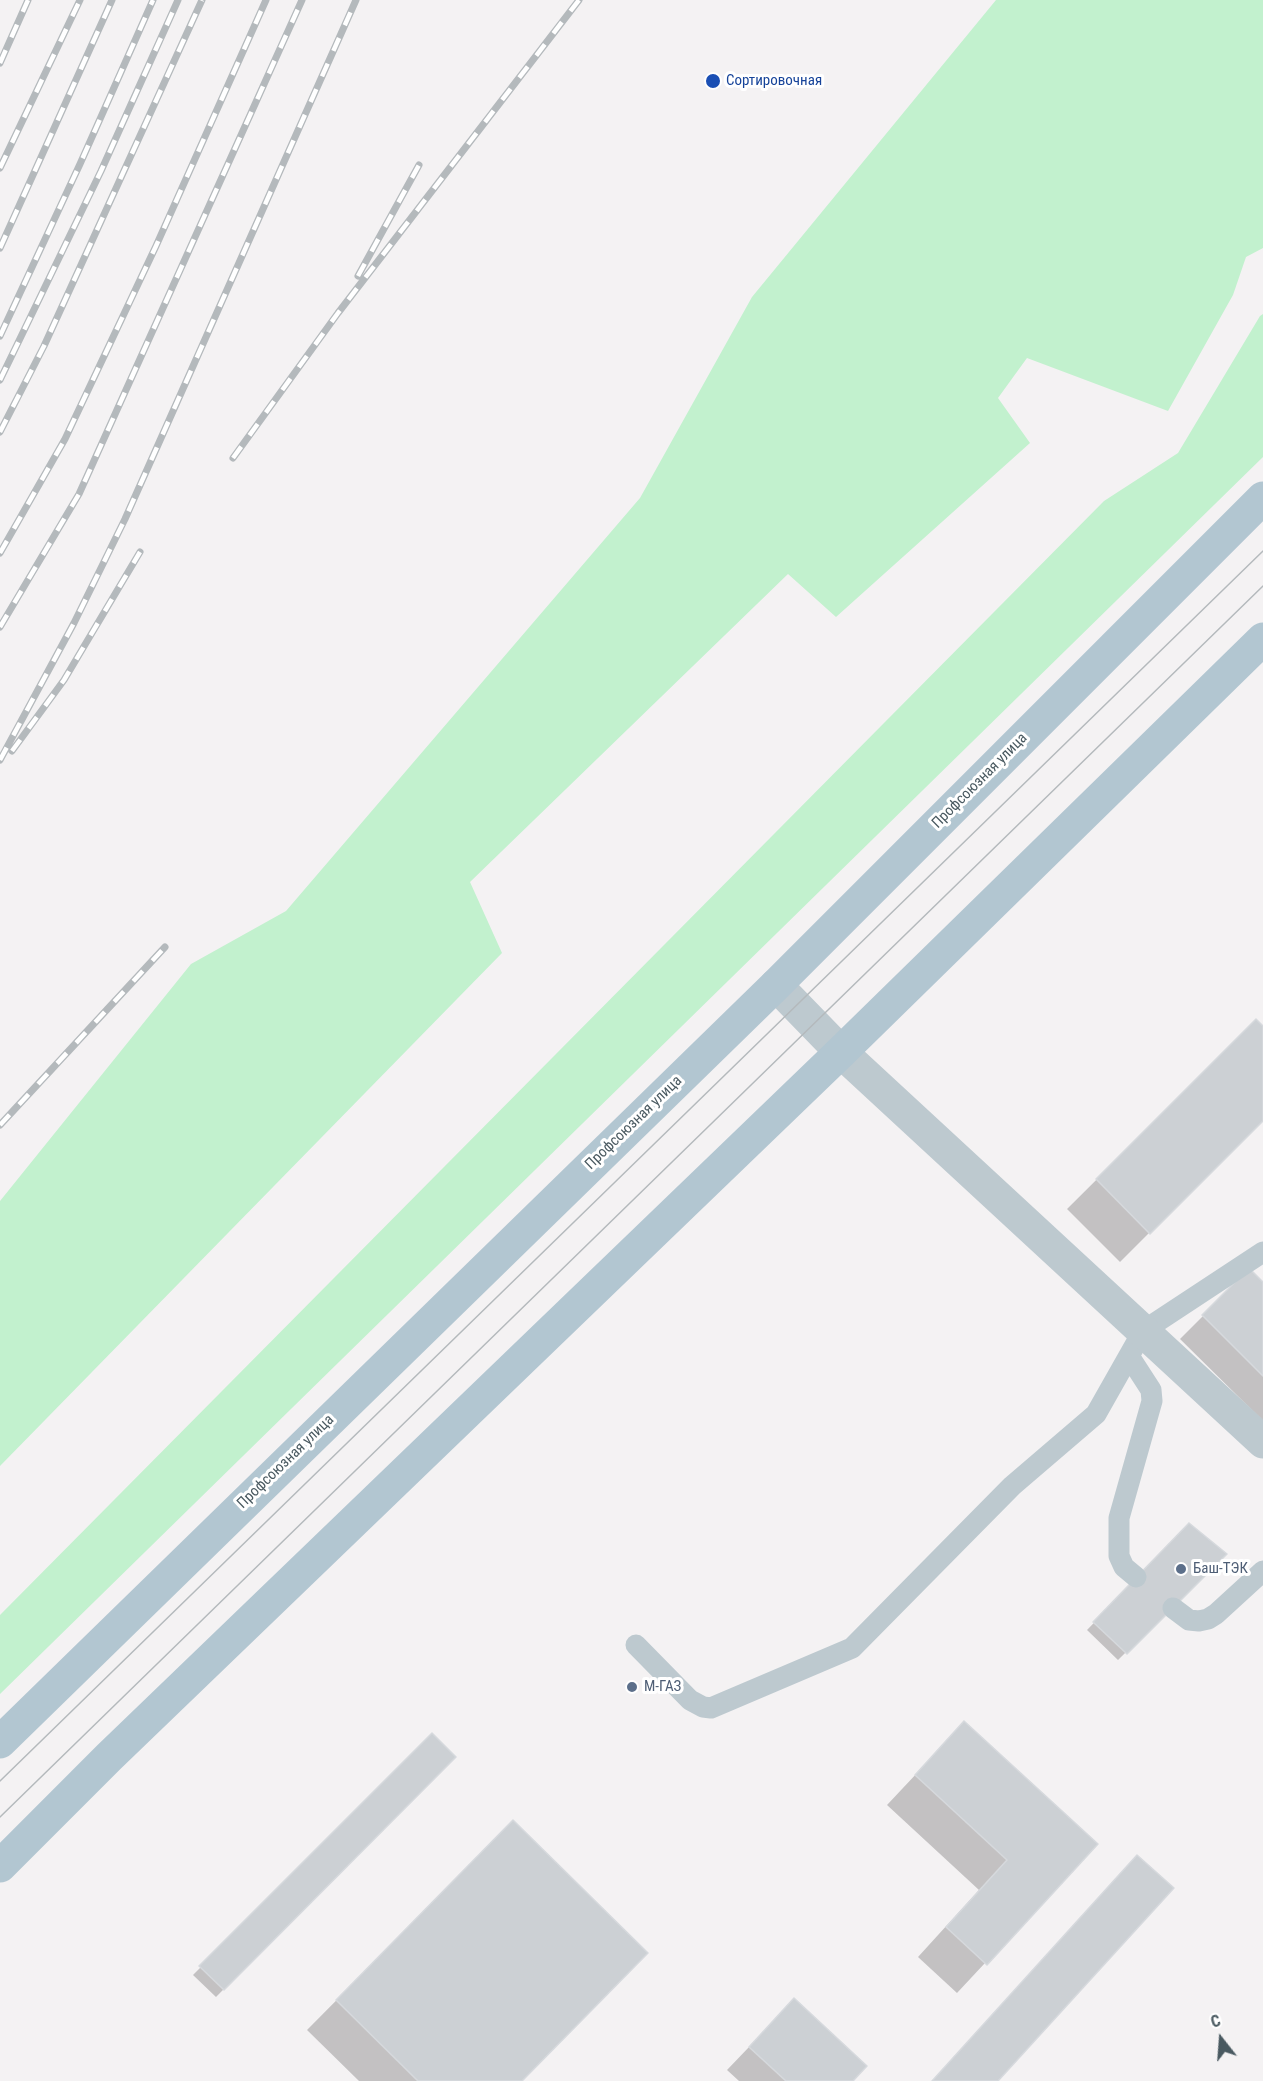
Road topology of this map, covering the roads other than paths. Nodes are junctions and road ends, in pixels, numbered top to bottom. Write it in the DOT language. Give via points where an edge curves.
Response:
graph roads {
  1 [pos="1263,498"];
  2 [pos="1263,639"];
  3 [pos="776,985"];
  4 [pos="841,1052"];
  5 [pos="1263,1252"];
  6 [pos="1136,1343"];
  7 [pos="1263,1442"];
  8 [pos="1263,1571"];
  9 [pos="1136,1577"];
  10 [pos="1173,1608"];
  11 [pos="636,1645"];
  12 [pos="0,1742"];
  13 [pos="0,1866"];
  1 -- 3 [label="main road, Профсоюзная улица"];
  2 -- 4 [label="main road"];
  3 -- 4 [label="street"];
  3 -- 12 [label="main road, Профсоюзная улица"];
  4 -- 6 [label="street"];
  4 -- 13 [label="main road"];
  5 -- 6 [label="lane"];
  6 -- 7 [label="street"];
  6 -- 9 [label="lane" via="1152,1407 1119,1518 1119,1556 1124,1567"];
  6 -- 11 [label="lane" via="1096,1414 1012,1486 852,1648 711,1708 690,1700"];
  8 -- 10 [label="lane" via="1208,1619 1190,1620"];
}
